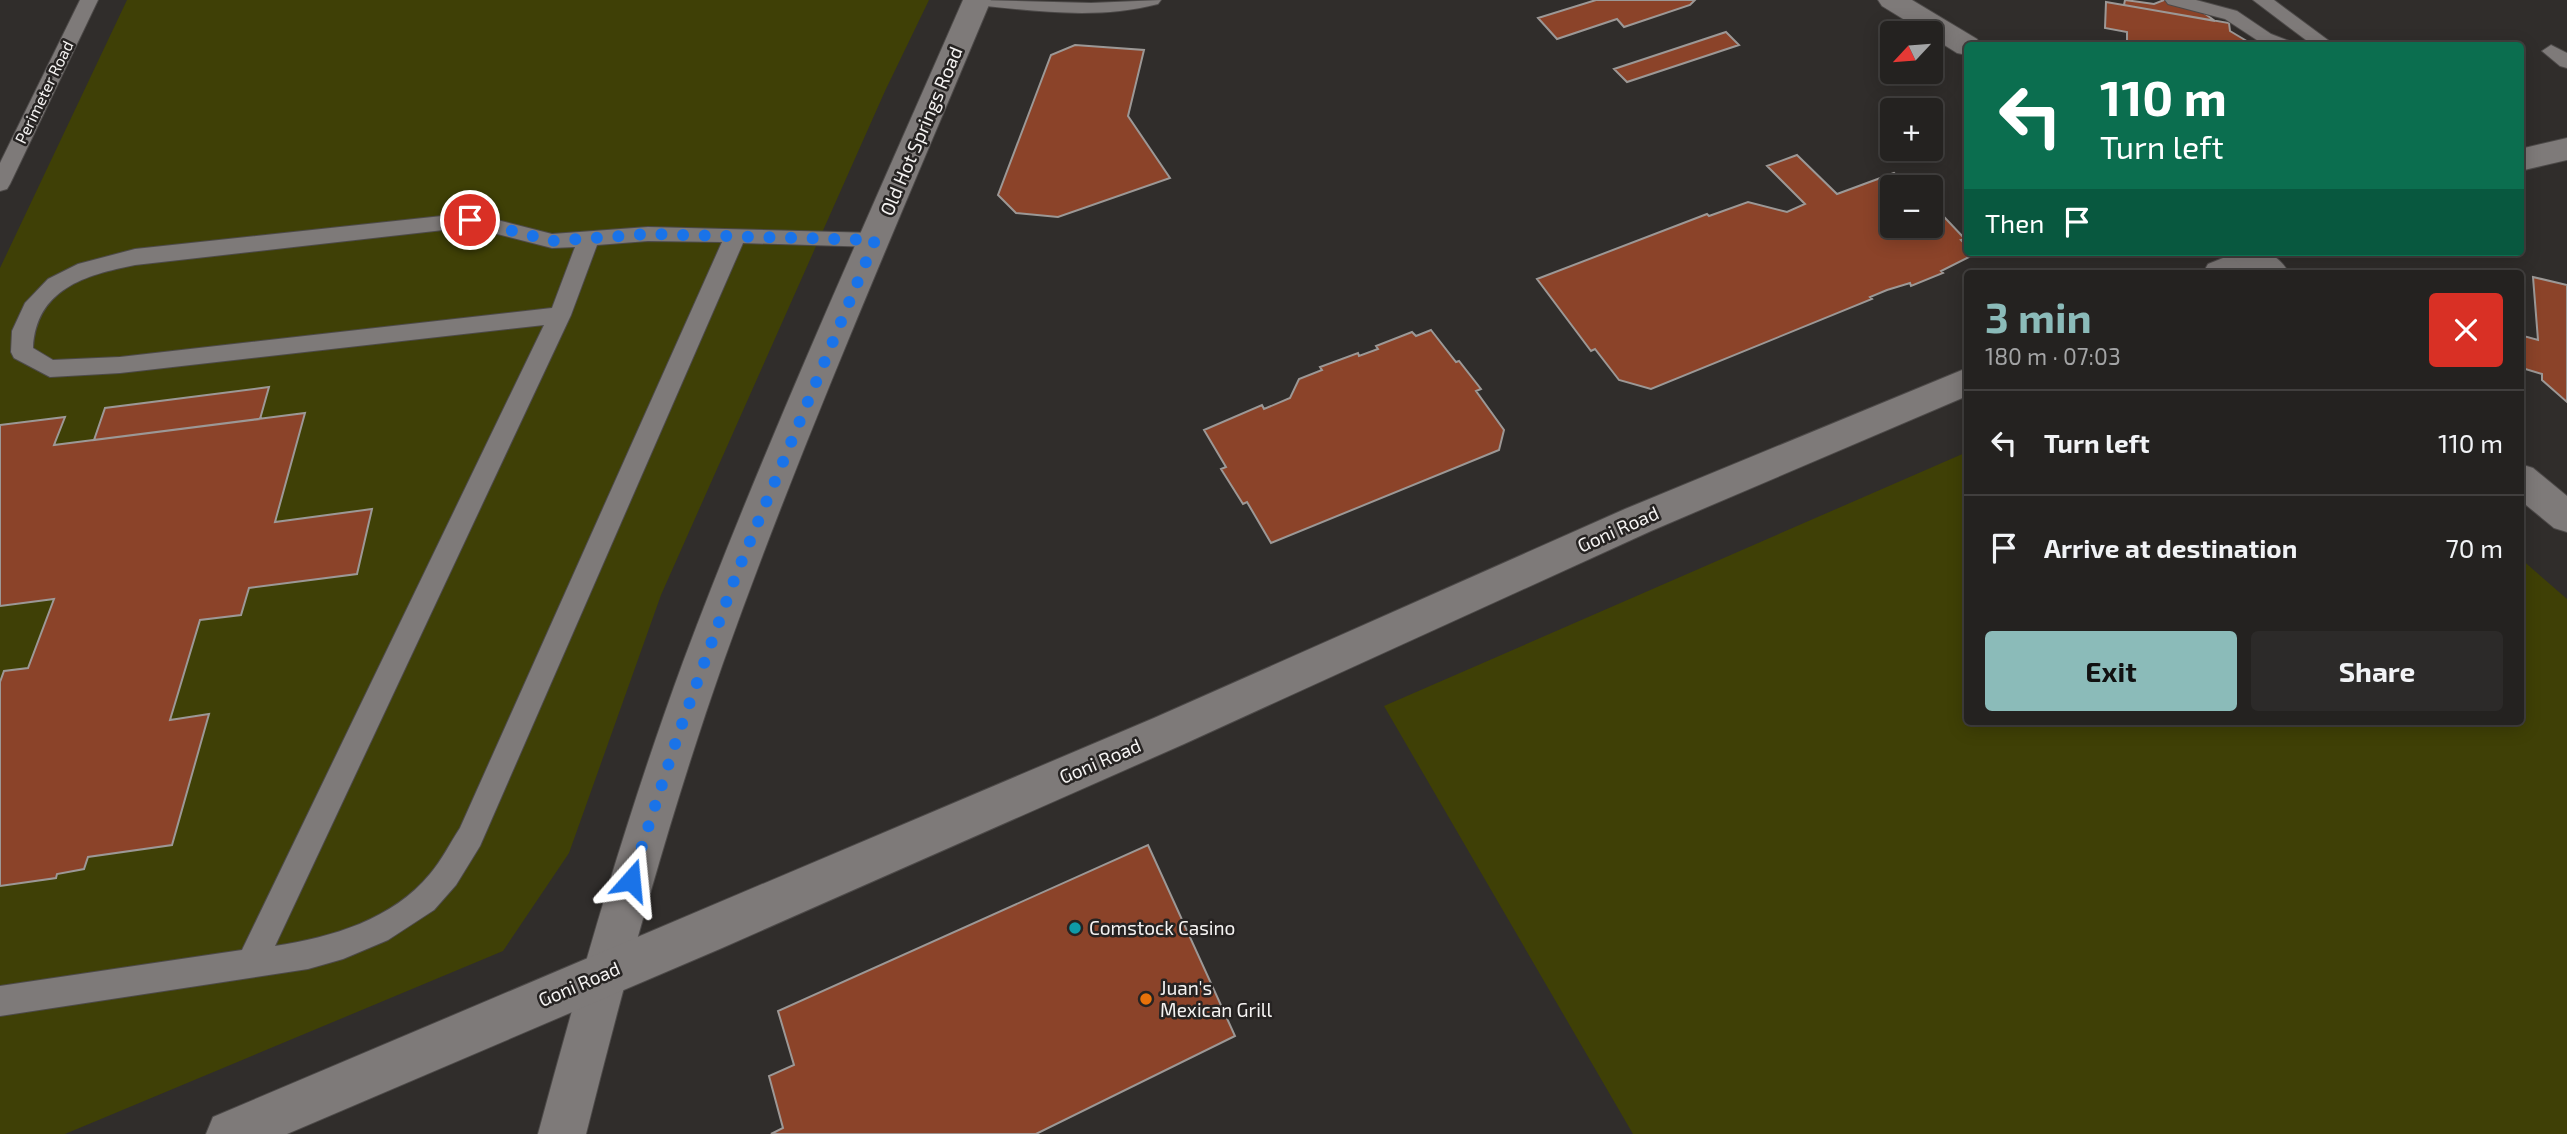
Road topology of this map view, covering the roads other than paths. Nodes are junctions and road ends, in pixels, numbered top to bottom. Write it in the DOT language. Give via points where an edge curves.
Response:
graph roads {
  1 [pos="89,0"];
  2 [pos="977,0"];
  3 [pos="986,0"];
  4 [pos="1152,0"];
  5 [pos="1892,0"];
  6 [pos="2174,0"];
  7 [pos="2262,0"];
  8 [pos="2274,42"];
  9 [pos="2316,42"];
  10 [pos="1964,45"];
  11 [pos="2551,51"];
  12 [pos="2567,62"];
  13 [pos="2567,149"];
  14 [pos="2524,159"];
  15 [pos="0,184"];
  16 [pos="736,235"];
  17 [pos="588,240"];
  18 [pos="875,240"];
  19 [pos="2261,259"];
  20 [pos="2229,270"];
  21 [pos="559,315"];
  22 [pos="1964,381"];
  23 [pos="2524,481"];
  24 [pos="2567,517"];
  25 [pos="251,964"];
  26 [pos="604,974"];
  27 [pos="0,1001"];
  28 [pos="230,1134"];
  29 [pos="562,1134"];
  1 -- 15 [label="lane, Perimeter Road"];
  2 -- 18 [label="street, Old Hot Springs Road"];
  3 -- 4 [label="lane" via="1087,9"];
  5 -- 10 [label="street"];
  6 -- 8 [label="lane" via="2231,15"];
  7 -- 9 [label="lane"];
  11 -- 12 [label="lane"];
  13 -- 14 [label="street"];
  16 -- 17 [label="lane" via="648,234"];
  16 -- 18 [label="lane"];
  16 -- 25 [label="lane" via="470,837 437,887 397,919 353,943 308,956"];
  17 -- 21 [label="lane"];
  17 -- 21 [label="lane" via="552,241 470,220 135,257 83,268 44,291 25,325 22,352 50,369 120,365"];
  18 -- 26 [label="street, Old Hot Springs Road" via="703,662"];
  19 -- 20 [label="street"];
  21 -- 25 [label="lane"];
  22 -- 26 [label="street, Goni Road"];
  23 -- 24 [label="street"];
  25 -- 27 [label="lane"];
  26 -- 28 [label="street, Goni Road"];
  26 -- 29 [label="street, Old Hot Springs Road"];
}
